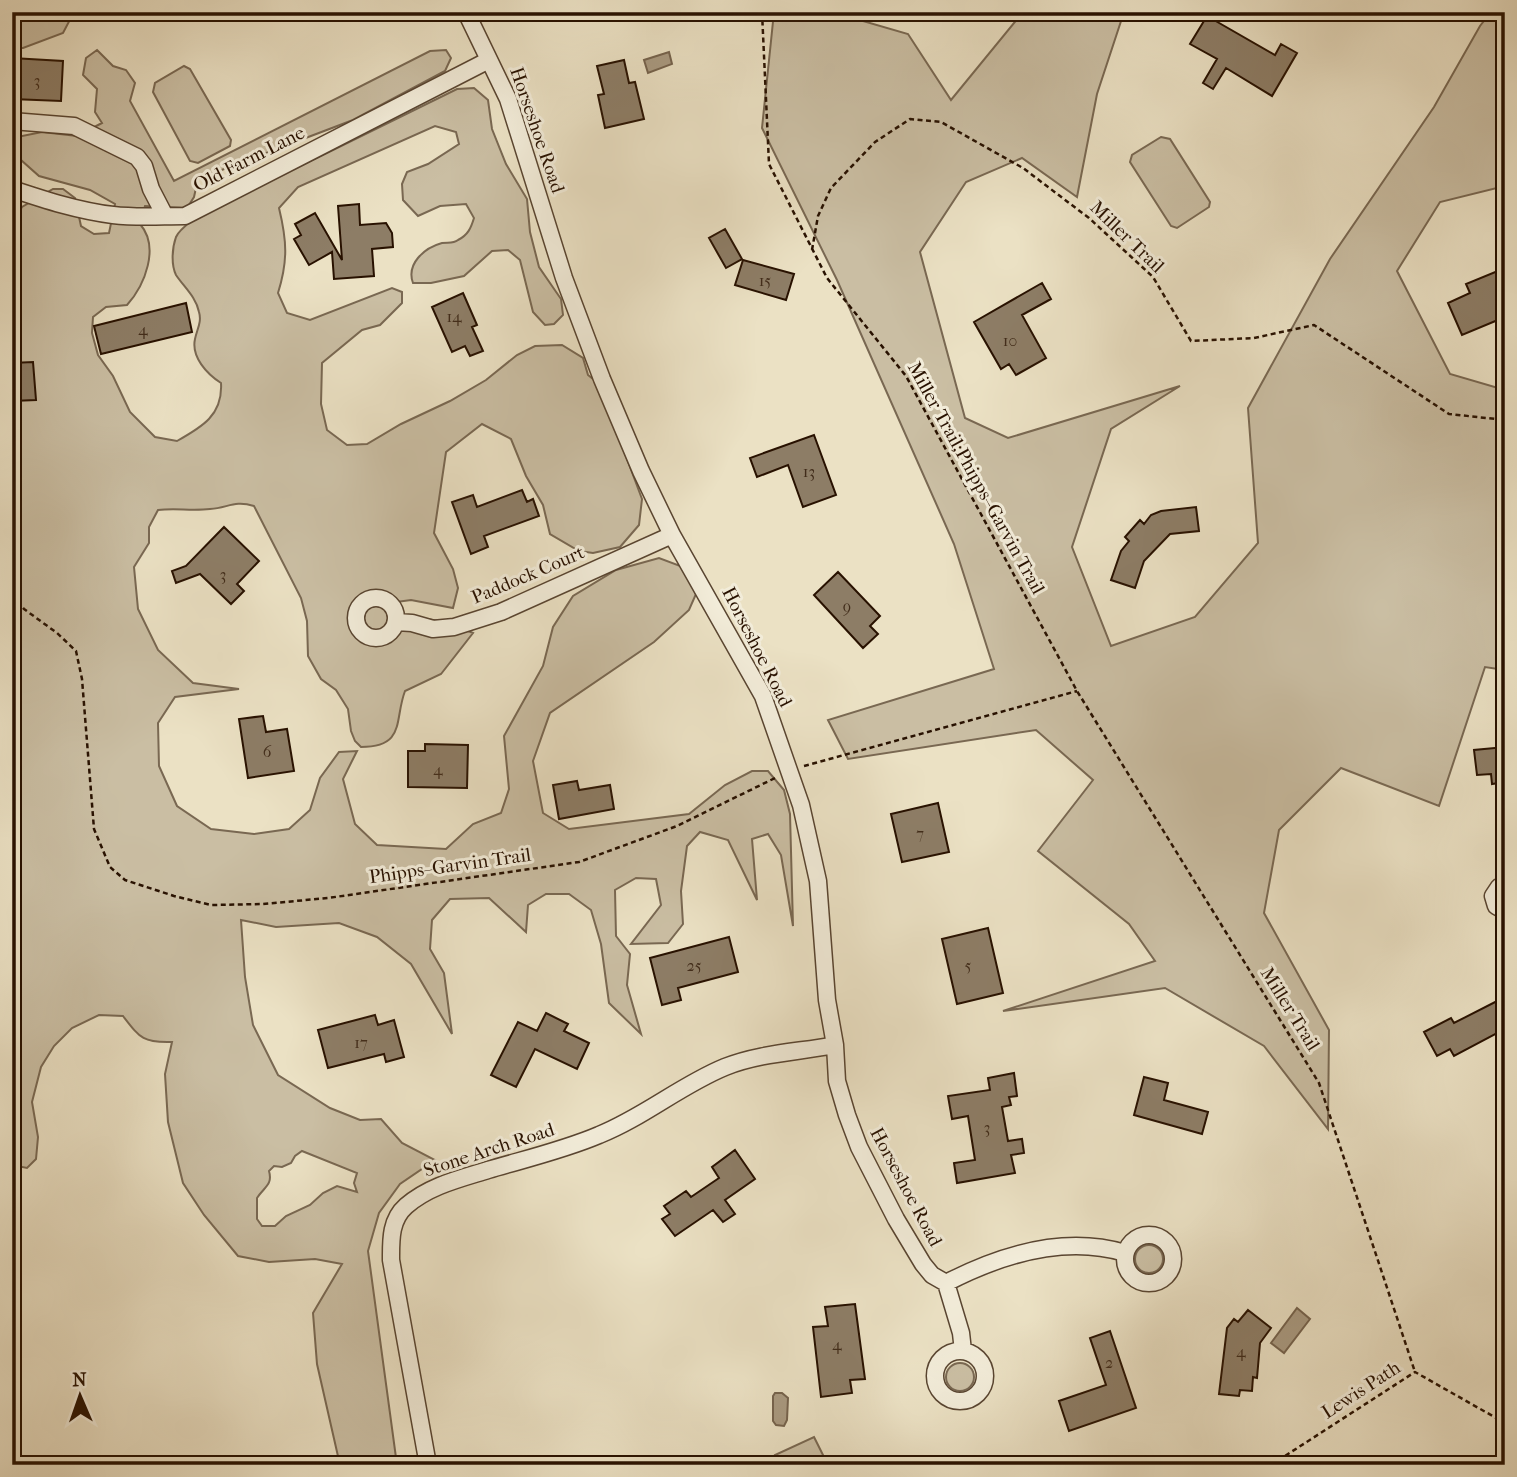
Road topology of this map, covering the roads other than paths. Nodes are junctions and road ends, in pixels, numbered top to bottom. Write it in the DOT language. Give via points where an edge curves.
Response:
graph roads {
  1 [pos="466,12"];
  2 [pos="489,60"];
  3 [pos="12,121"];
  4 [pos="12,189"];
  5 [pos="165,216"];
  6 [pos="672,535"];
  7 [pos="396,622"];
  8 [pos="1505,886"];
  9 [pos="1505,911"];
  10 [pos="835,1045"];
  11 [pos="1125,1254"];
  12 [pos="946,1283"];
  13 [pos="963,1351"];
  14 [pos="428,1465"];
  1 -- 2 [label="street, Horseshoe Road"];
  2 -- 5 [label="street, Old Farm Lane" via="185,216"];
  2 -- 6 [label="street, Horseshoe Road" via="508,99 564,278 602,379"];
  3 -- 5 [label="street" via="74,126 137,157"];
  4 -- 5 [label="street, Old Farm Lane" via="110,215"];
  6 -- 7 [label="street, Paddock Court" via="501,612 454,627 433,629"];
  6 -- 10 [label="street, Horseshoe Road" via="763,696 790,770 818,881"];
  8 -- 9 [label="street" via="1493,896 1496,906"];
  10 -- 12 [label="street, Horseshoe Road" via="837,1081 859,1147 923,1264"];
  10 -- 14 [label="street, Stone Arch Road" via="724,1067 599,1135 458,1179 429,1190 404,1207 391,1234 391,1260"];
  11 -- 12 [label="street" via="1092,1246 1042,1250 993,1262"];
  12 -- 13 [label="street"];
}
